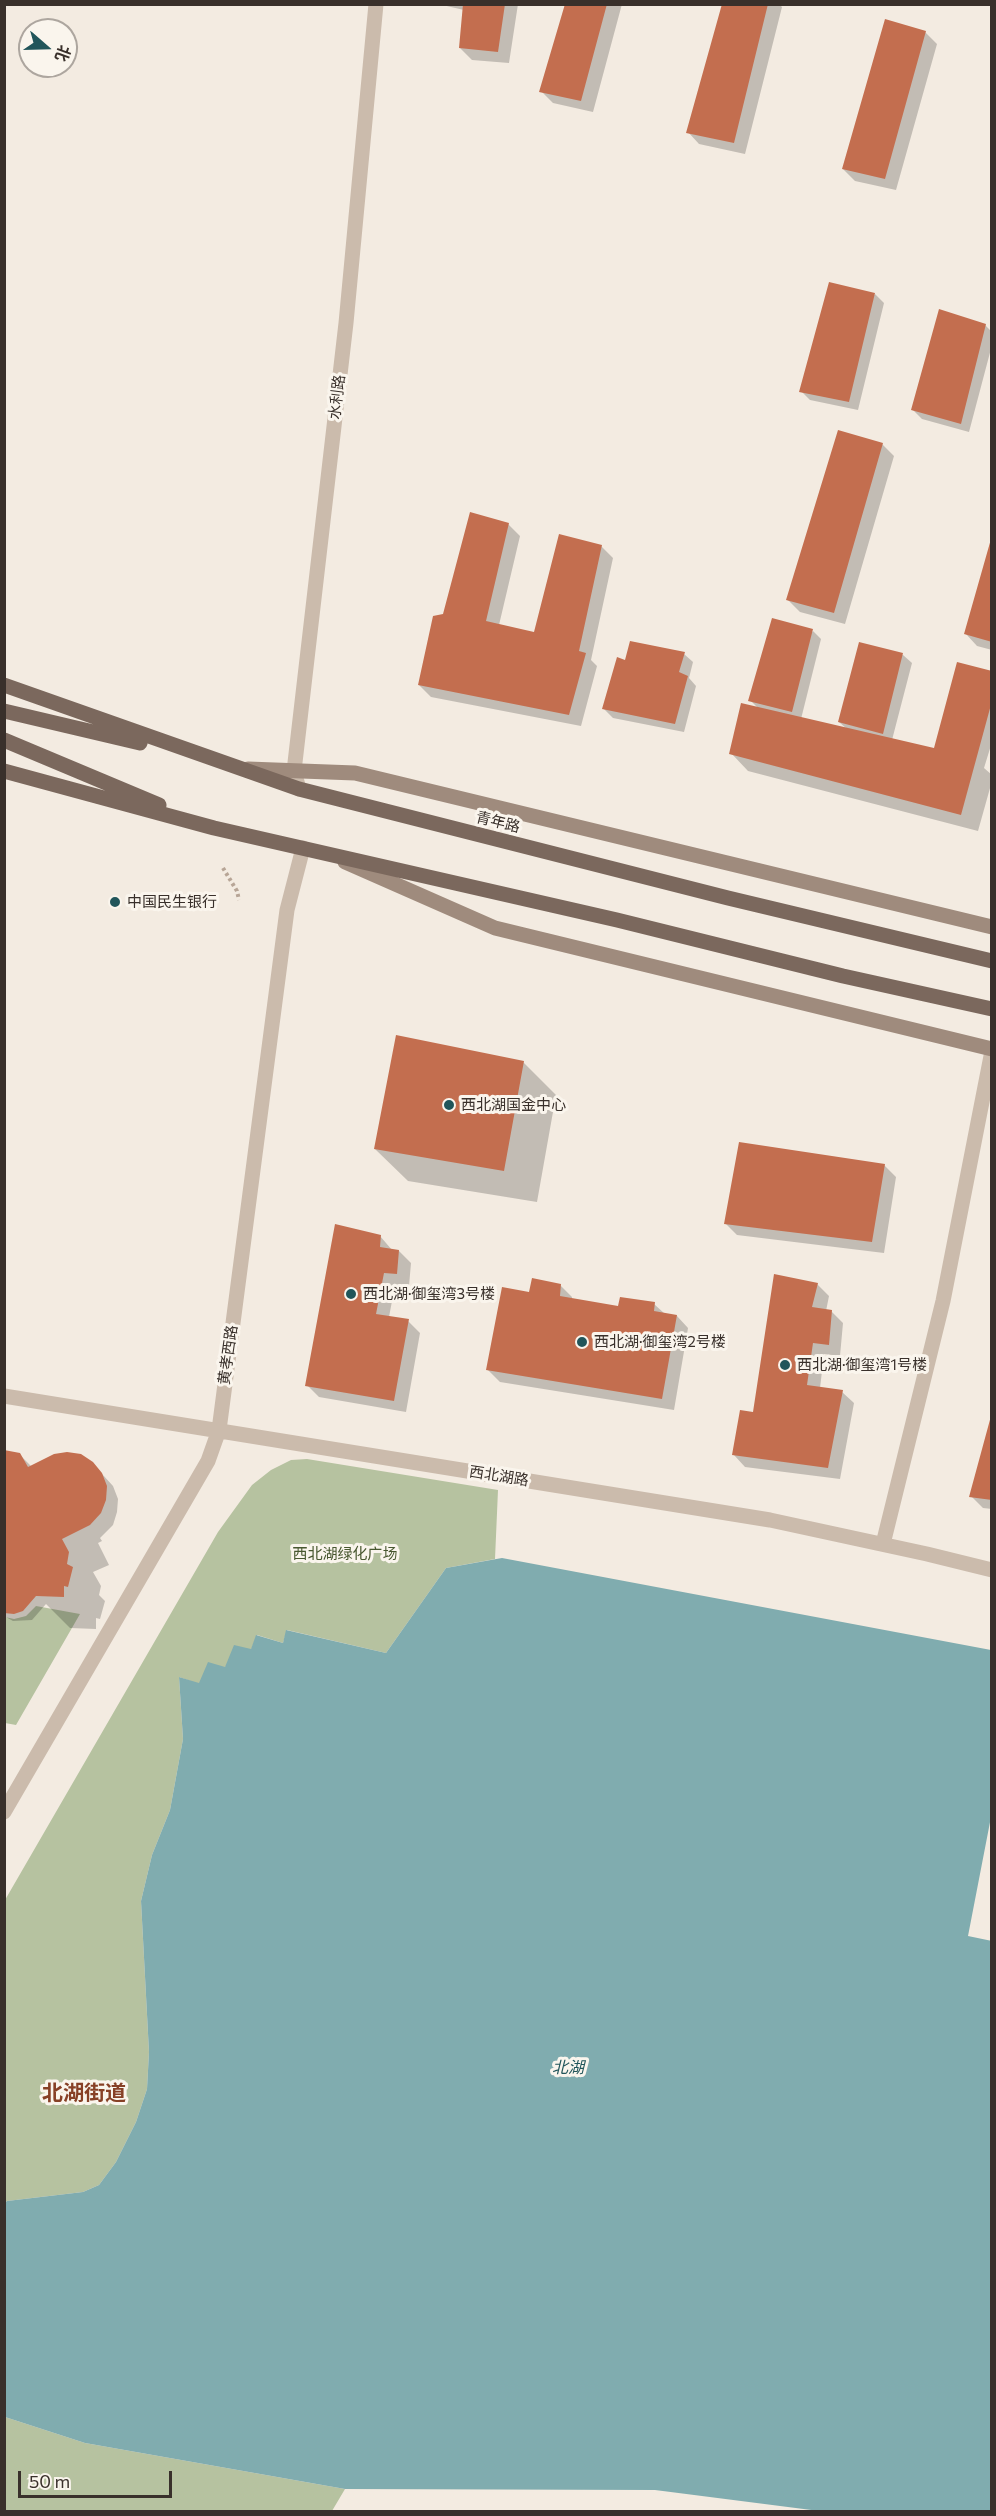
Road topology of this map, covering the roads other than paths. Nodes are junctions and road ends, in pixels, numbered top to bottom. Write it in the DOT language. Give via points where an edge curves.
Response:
graph roads {
  1 [pos="376,4"];
  2 [pos="4,685"];
  3 [pos="4,711"];
  4 [pos="4,740"];
  5 [pos="213,760"];
  6 [pos="236,768"];
  7 [pos="4,771"];
  8 [pos="294,771"];
  9 [pos="299,789"];
  10 [pos="214,828"];
  11 [pos="303,848"];
  12 [pos="326,853"];
  13 [pos="992,927"];
  14 [pos="992,962"];
  15 [pos="992,1009"];
  16 [pos="992,1050"];
  17 [pos="4,1396"];
  18 [pos="219,1430"];
  19 [pos="883,1544"];
  20 [pos="992,1570"];
  21 [pos="4,1812"];
  1 -- 8 [label="street, 水利路" via="346,323"];
  2 -- 5 [label="main road, 青年路"];
  3 -- 5 [label="main road"];
  4 -- 10 [label="main road"];
  5 -- 6 [label="main road, 青年路"];
  6 -- 8 [label="main road"];
  6 -- 9 [label="main road, 青年路"];
  7 -- 10 [label="main road"];
  8 -- 9 [label="street, 水利路"];
  8 -- 13 [label="main road" via="355,773"];
  9 -- 14 [label="main road, 青年路"];
  10 -- 11 [label="main road"];
  11 -- 12 [label="main road"];
  11 -- 18 [label="street, 黄孝西路" via="287,910"];
  12 -- 15 [label="main road"];
  12 -- 16 [label="main road" via="495,928"];
  16 -- 19 [label="street" via="943,1300"];
  17 -- 18 [label="street, 西北湖路"];
  18 -- 19 [label="street, 西北湖路" via="770,1520"];
  18 -- 21 [label="street, 黄孝西路" via="208,1461"];
  19 -- 20 [label="street, 西北湖路"];
}
